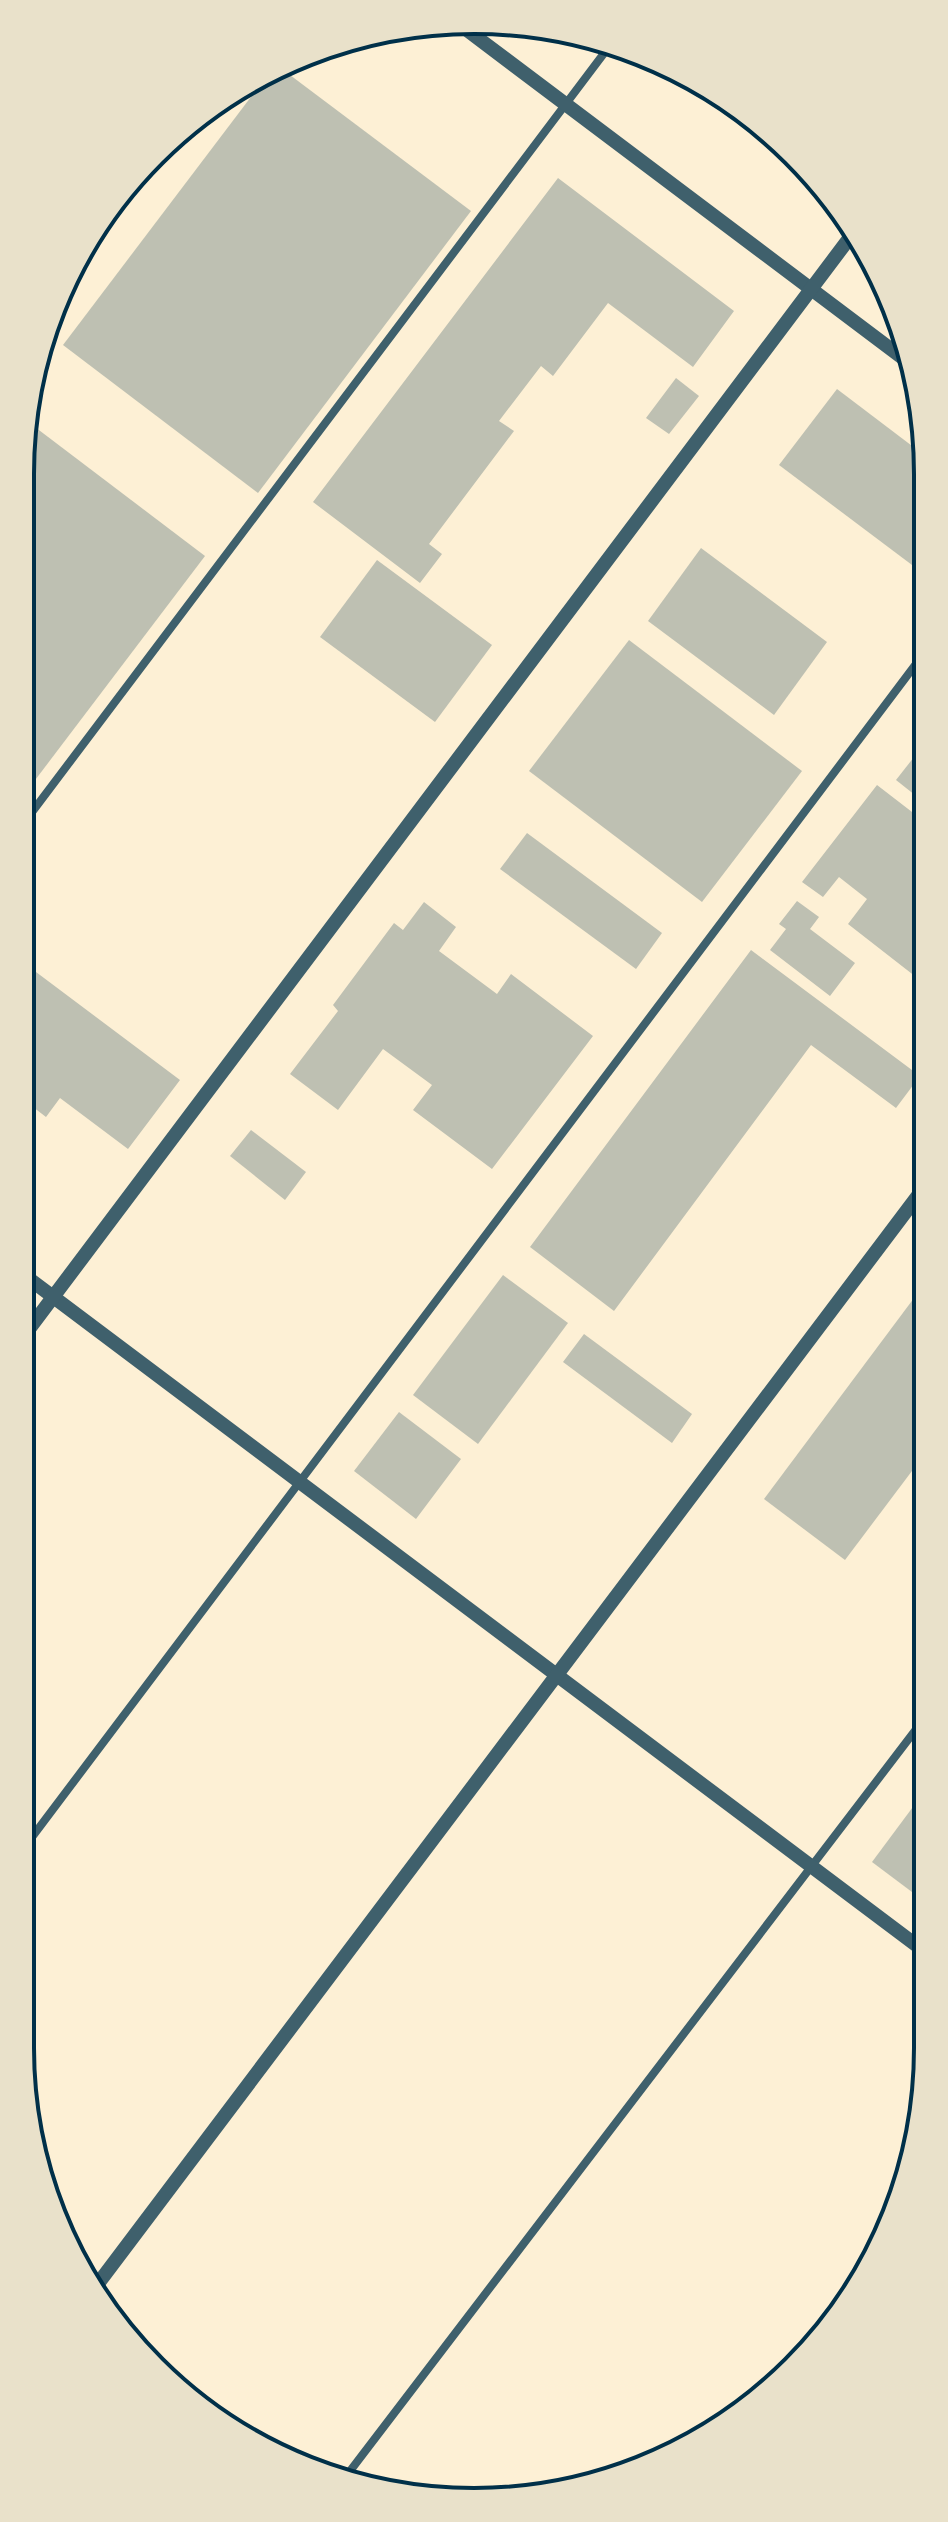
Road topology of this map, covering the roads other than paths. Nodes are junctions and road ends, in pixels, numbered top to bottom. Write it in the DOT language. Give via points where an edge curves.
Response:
graph roads {
  1 [pos="473,34"];
  2 [pos="604,54"];
  3 [pos="566,103"];
  4 [pos="847,241"];
  5 [pos="811,288"];
  6 [pos="897,354"];
  7 [pos="914,667"];
  8 [pos="34,809"];
  9 [pos="914,1201"];
  10 [pos="34,1283"];
  11 [pos="53,1297"];
  12 [pos="34,1322"];
  13 [pos="300,1481"];
  14 [pos="557,1674"];
  15 [pos="914,1732"];
  16 [pos="34,1834"];
  17 [pos="813,1867"];
  18 [pos="914,1943"];
  19 [pos="101,2280"];
  20 [pos="351,2470"];
  1 -- 3 [label="street"];
  2 -- 3 [label="street"];
  3 -- 5 [label="street"];
  3 -- 8 [label="street"];
  4 -- 5 [label="street"];
  5 -- 6 [label="street"];
  5 -- 11 [label="street"];
  7 -- 13 [label="street"];
  9 -- 14 [label="street"];
  10 -- 11 [label="street"];
  11 -- 12 [label="street"];
  11 -- 13 [label="street"];
  13 -- 14 [label="street"];
  13 -- 16 [label="street"];
  14 -- 17 [label="street"];
  14 -- 19 [label="street"];
  15 -- 17 [label="street"];
  17 -- 18 [label="street"];
  17 -- 20 [label="street"];
}
